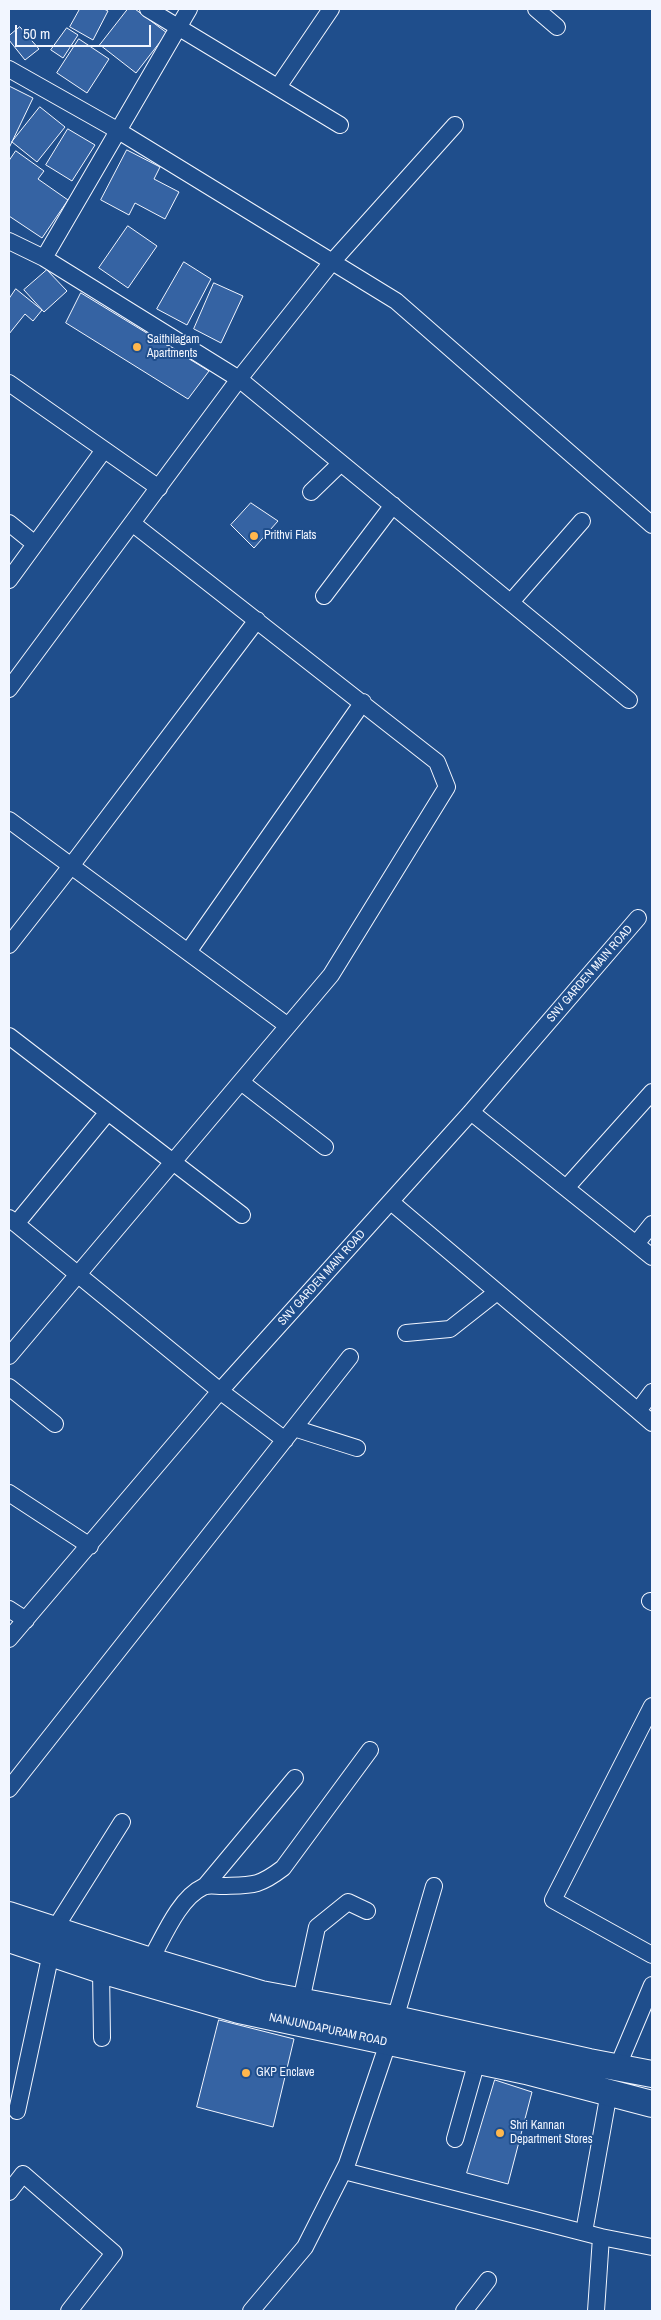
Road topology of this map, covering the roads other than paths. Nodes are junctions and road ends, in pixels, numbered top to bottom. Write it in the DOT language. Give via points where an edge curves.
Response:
graph roads {
  1 [pos="148,9"];
  2 [pos="190,9"];
  3 [pos="331,9"];
  4 [pos="536,9"];
  5 [pos="557,27"];
  6 [pos="177,28"];
  7 [pos="9,69"];
  8 [pos="278,87"];
  9 [pos="455,125"];
  10 [pos="340,126"];
  11 [pos="117,130"];
  12 [pos="12,248"];
  13 [pos="44,258"];
  14 [pos="332,262"];
  15 [pos="239,379"];
  16 [pos="9,383"];
  17 [pos="104,450"];
  18 [pos="341,463"];
  19 [pos="158,488"];
  20 [pos="311,492"];
  21 [pos="393,505"];
  22 [pos="582,521"];
  23 [pos="9,523"];
  24 [pos="132,523"];
  25 [pos="652,525"];
  26 [pos="35,544"];
  27 [pos="9,580"];
  28 [pos="324,596"];
  29 [pos="511,602"];
  30 [pos="257,620"];
  31 [pos="9,689"];
  32 [pos="629,700"];
  33 [pos="363,702"];
  34 [pos="9,820"];
  35 [pos="71,866"];
  36 [pos="638,918"];
  37 [pos="9,945"];
  38 [pos="188,952"];
  39 [pos="288,1026"];
  40 [pos="9,1036"];
  41 [pos="242,1082"];
  42 [pos="652,1092"];
  43 [pos="108,1112"];
  44 [pos="471,1112"];
  45 [pos="325,1147"];
  46 [pos="173,1162"];
  47 [pos="566,1188"];
  48 [pos="391,1202"];
  49 [pos="242,1215"];
  50 [pos="12,1221"];
  51 [pos="652,1224"];
  52 [pos="636,1244"];
  53 [pos="652,1257"];
  54 [pos="78,1274"];
  55 [pos="497,1292"];
  56 [pos="406,1333"];
  57 [pos="9,1356"];
  58 [pos="350,1357"];
  59 [pos="9,1387"];
  60 [pos="220,1391"];
  61 [pos="652,1392"];
  62 [pos="638,1411"];
  63 [pos="652,1422"];
  64 [pos="55,1424"];
  65 [pos="289,1434"];
  66 [pos="358,1448"];
  67 [pos="9,1493"];
  68 [pos="90,1546"];
  69 [pos="9,1609"];
  70 [pos="26,1620"];
  71 [pos="9,1640"];
  72 [pos="652,1706"];
  73 [pos="370,1750"];
  74 [pos="295,1778"];
  75 [pos="9,1789"];
  76 [pos="122,1822"];
  77 [pos="205,1886"];
  78 [pos="434,1886"];
  79 [pos="366,1911"];
  80 [pos="9,1915"];
  81 [pos="9,1939"];
  82 [pos="53,1942"];
  83 [pos="652,1954"];
  84 [pos="150,1961"];
  85 [pos="101,1970"];
  86 [pos="652,1985"];
  87 [pos="301,2001"];
  88 [pos="391,2031"];
  89 [pos="102,2038"];
  90 [pos="477,2061"];
  91 [pos="617,2068"];
  92 [pos="651,2070"];
  93 [pos="609,2092"];
  94 [pos="645,2102"];
  95 [pos="17,2111"];
  96 [pos="455,2139"];
  97 [pos="344,2171"];
  98 [pos="9,2192"];
  99 [pos="584,2232"];
  100 [pos="601,2237"];
  101 [pos="652,2247"];
  102 [pos="488,2280"];
  103 [pos="68,2311"];
  104 [pos="251,2311"];
  105 [pos="465,2311"];
  106 [pos="596,2311"];
  1 -- 6 [label="street"];
  2 -- 6 [label="street"];
  3 -- 8 [label="street"];
  4 -- 5 [label="street"];
  6 -- 8 [label="street"];
  6 -- 11 [label="street"];
  7 -- 11 [label="street"];
  8 -- 10 [label="street"];
  9 -- 14 [label="street"];
  11 -- 13 [label="street"];
  11 -- 14 [label="street"];
  12 -- 13 [label="street"];
  13 -- 15 [label="street"];
  14 -- 15 [label="street"];
  14 -- 25 [label="street" via="396,301"];
  15 -- 18 [label="street"];
  15 -- 19 [label="street"];
  16 -- 17 [label="street"];
  17 -- 19 [label="street"];
  17 -- 26 [label="street"];
  18 -- 20 [label="street"];
  18 -- 21 [label="street"];
  19 -- 24 [label="street"];
  21 -- 28 [label="street"];
  21 -- 29 [label="street"];
  22 -- 29 [label="street"];
  23 -- 26 [label="street"];
  24 -- 30 [label="street"];
  24 -- 31 [label="street"];
  26 -- 27 [label="street"];
  29 -- 32 [label="street"];
  30 -- 33 [label="street"];
  30 -- 35 [label="street"];
  33 -- 38 [label="street"];
  33 -- 39 [label="street" via="437,762 447,787 331,975"];
  34 -- 35 [label="street"];
  35 -- 37 [label="street"];
  35 -- 38 [label="street"];
  36 -- 44 [label="street, SNV GARDEN MAIN ROAD"];
  38 -- 39 [label="street"];
  39 -- 41 [label="street"];
  40 -- 43 [label="street"];
  41 -- 45 [label="street"];
  41 -- 46 [label="street"];
  42 -- 47 [label="street"];
  43 -- 46 [label="street"];
  43 -- 50 [label="street"];
  44 -- 47 [label="street"];
  44 -- 48 [label="street, SNV GARDEN MAIN ROAD"];
  46 -- 49 [label="street"];
  46 -- 54 [label="street"];
  47 -- 52 [label="street"];
  48 -- 55 [label="street"];
  48 -- 60 [label="street, SNV GARDEN MAIN ROAD"];
  50 -- 54 [label="street"];
  51 -- 52 [label="street"];
  52 -- 53 [label="street"];
  54 -- 57 [label="street"];
  54 -- 60 [label="street"];
  55 -- 56 [label="street" via="450,1329"];
  55 -- 62 [label="street"];
  58 -- 65 [label="street"];
  59 -- 64 [label="street"];
  60 -- 65 [label="street"];
  60 -- 68 [label="street, SNV GARDEN MAIN ROAD"];
  61 -- 62 [label="street"];
  62 -- 63 [label="street"];
  65 -- 66 [label="street"];
  65 -- 75 [label="street"];
  67 -- 68 [label="street"];
  68 -- 70 [label="street, SNV GARDEN MAIN ROAD"];
  69 -- 70 [label="street"];
  70 -- 71 [label="street, SNV GARDEN MAIN ROAD"];
  72 -- 83 [label="street" via="553,1900"];
  73 -- 77 [label="street" via="283,1868 256,1885"];
  74 -- 77 [label="street"];
  76 -- 82 [label="street"];
  77 -- 84 [label="street" via="184,1902"];
  78 -- 88 [label="street"];
  79 -- 87 [label="street" via="348,1902 317,1927"];
  80 -- 82 [label="main road, NANJUNDAPURAM ROAD"];
  81 -- 82 [label="main road, NANJUNDAPURAM ROAD"];
  82 -- 84 [label="main road, NANJUNDAPURAM ROAD"];
  82 -- 85 [label="main road, NANJUNDAPURAM ROAD"];
  82 -- 95 [label="street"];
  84 -- 87 [label="main road, NANJUNDAPURAM ROAD" via="261,1994"];
  85 -- 88 [label="main road, NANJUNDAPURAM ROAD" via="239,2010"];
  85 -- 89 [label="street"];
  86 -- 91 [label="street"];
  87 -- 88 [label="main road, NANJUNDAPURAM ROAD"];
  88 -- 90 [label="main road, NANJUNDAPURAM ROAD"];
  88 -- 91 [label="main road, NANJUNDAPURAM ROAD"];
  88 -- 97 [label="street"];
  90 -- 93 [label="main road, NANJUNDAPURAM ROAD"];
  90 -- 96 [label="street"];
  91 -- 92 [label="main road, NANJUNDAPURAM ROAD"];
  92 -- 94 [label="street"];
  93 -- 94 [label="main road, NANJUNDAPURAM ROAD"];
  93 -- 99 [label="street"];
  97 -- 99 [label="street"];
  97 -- 104 [label="street" via="305,2247"];
  98 -- 103 [label="street" via="23,2174 114,2254"];
  99 -- 100 [label="street"];
  100 -- 101 [label="street"];
  100 -- 106 [label="street"];
  102 -- 105 [label="street"];
}
